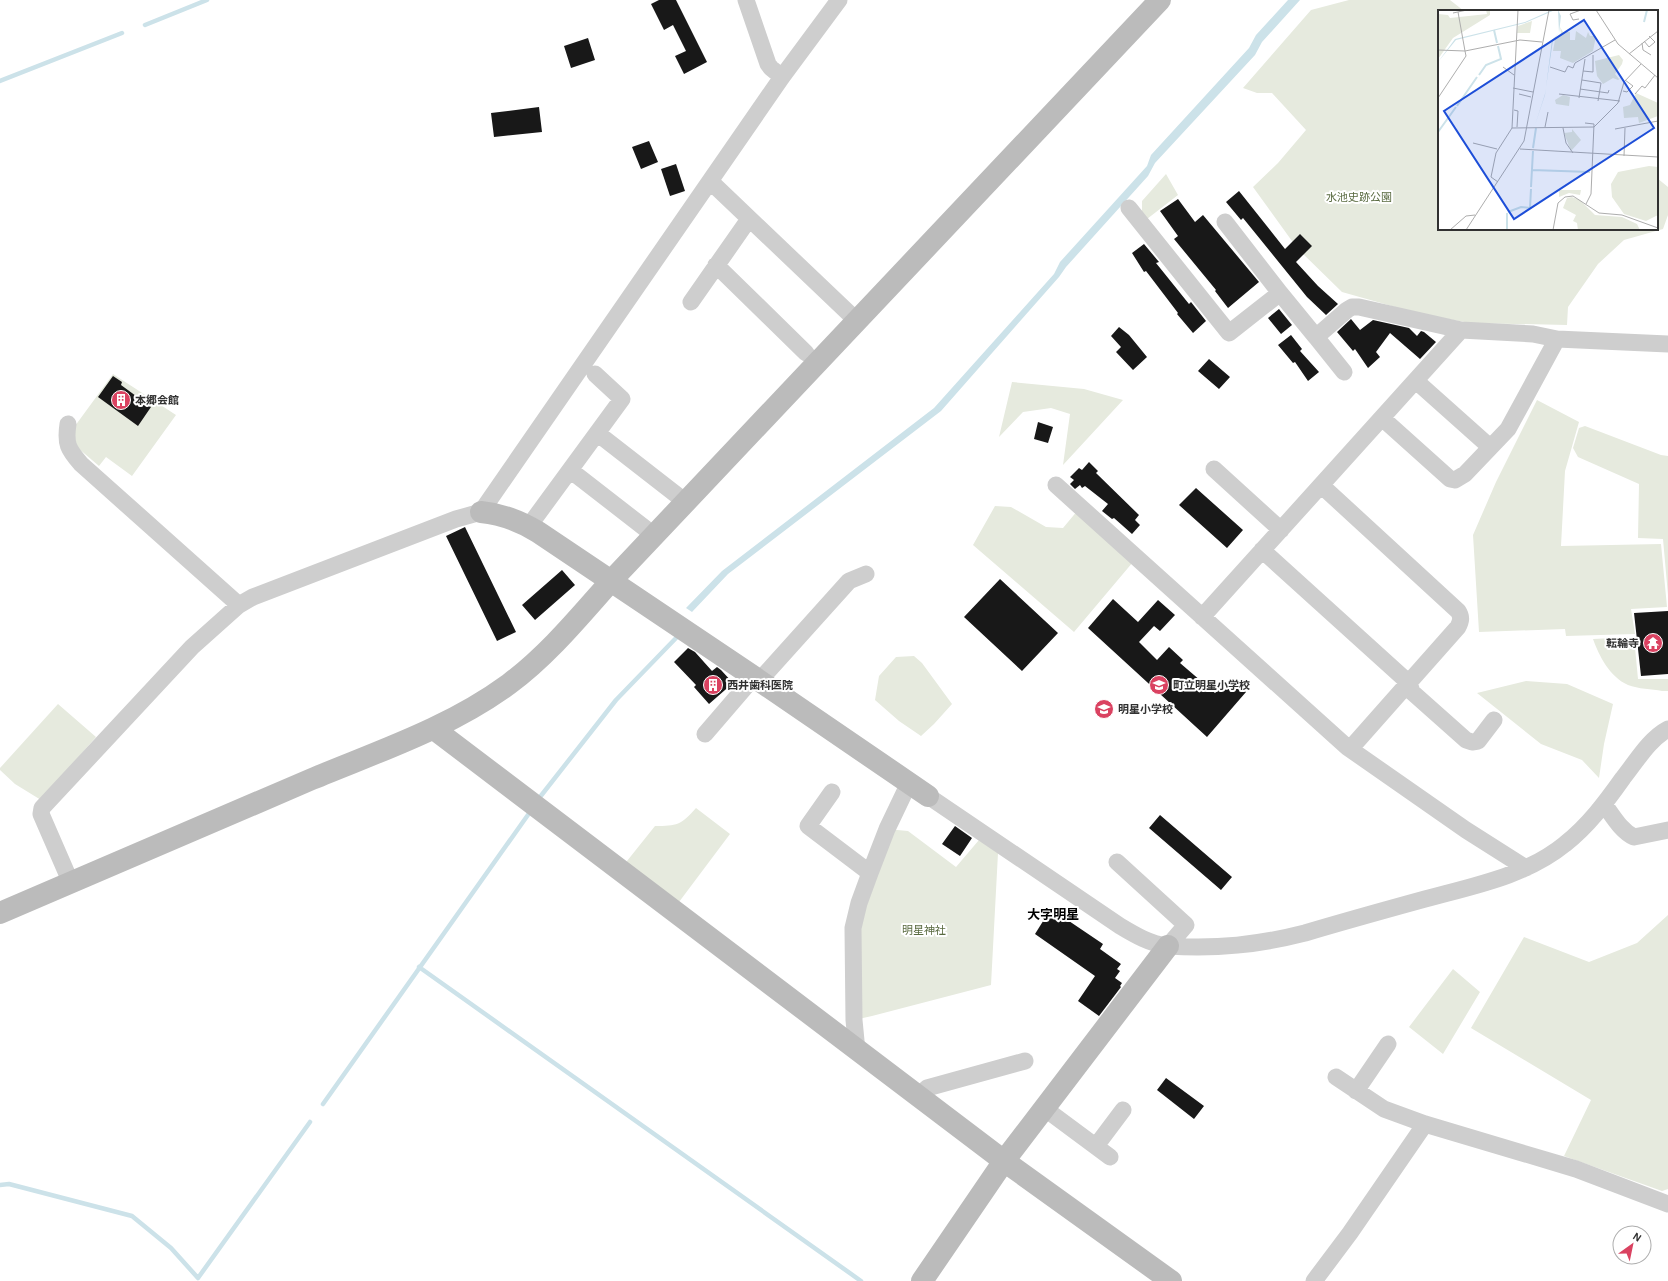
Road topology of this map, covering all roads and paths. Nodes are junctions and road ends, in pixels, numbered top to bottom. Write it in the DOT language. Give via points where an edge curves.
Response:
graph roads {
  1 [pos="746,0"];
  2 [pos="839,0"];
  3 [pos="1160,0"];
  4 [pos="782,77"];
  5 [pos="710,181"];
  6 [pos="1129,208"];
  7 [pos="749,219"];
  8 [pos="1225,222"];
  9 [pos="716,265"];
  10 [pos="1280,293"];
  11 [pos="691,302"];
  12 [pos="857,321"];
  13 [pos="1461,330"];
  14 [pos="1316,336"];
  15 [pos="1557,339"];
  16 [pos="1668,344"];
  17 [pos="806,353"];
  18 [pos="1344,372"];
  19 [pos="595,374"];
  20 [pos="1416,381"];
  21 [pos="1382,418"];
  22 [pos="68,424"];
  23 [pos="597,433"];
  24 [pos="1490,447"];
  25 [pos="1214,469"];
  26 [pos="570,470"];
  27 [pos="1056,485"];
  28 [pos="1322,486"];
  29 [pos="678,496"];
  30 [pos="481,512"];
  31 [pos="529,526"];
  32 [pos="646,529"];
  33 [pos="1281,530"];
  34 [pos="1262,550"];
  35 [pos="866,574"];
  36 [pos="611,582"];
  37 [pos="239,605"];
  38 [pos="1202,617"];
  39 [pos="757,679"];
  40 [pos="1409,683"];
  41 [pos="1494,720"];
  42 [pos="434,729"];
  43 [pos="1668,729"];
  44 [pos="705,734"];
  45 [pos="1350,749"];
  46 [pos="909,783"];
  47 [pos="832,792"];
  48 [pos="928,796"];
  49 [pos="1604,804"];
  50 [pos="1668,830"];
  51 [pos="1117,862"];
  52 [pos="1526,868"];
  53 [pos="870,873"];
  54 [pos="71,883"];
  55 [pos="0,913"];
  56 [pos="1168,946"];
  57 [pos="1388,1044"];
  58 [pos="857,1051"];
  59 [pos="1025,1060"];
  60 [pos="1336,1077"];
  61 [pos="1356,1091"];
  62 [pos="918,1096"];
  63 [pos="1044,1108"];
  64 [pos="1123,1110"];
  65 [pos="1425,1124"];
  66 [pos="1096,1146"];
  67 [pos="1110,1157"];
  68 [pos="1004,1161"];
  69 [pos="1668,1204"];
  70 [pos="922,1281"];
  71 [pos="1171,1281"];
  72 [pos="1314,1281"];
  1 -- 4 [label="street" via="768,64"];
  2 -- 4 [label="street"];
  3 -- 12 [label="street"];
  4 -- 5 [label="street"];
  5 -- 7 [label="street"];
  5 -- 30 [label="street"];
  6 -- 10 [label="street" via="1229,333"];
  7 -- 9 [label="street"];
  7 -- 12 [label="street"];
  8 -- 10 [label="street"];
  9 -- 11 [label="street"];
  9 -- 17 [label="street"];
  10 -- 14 [label="street"];
  12 -- 36 [label="street"];
  13 -- 14 [label="street" via="1352,307"];
  13 -- 15 [label="street" via="1533,334"];
  13 -- 20 [label="street"];
  14 -- 18 [label="street"];
  15 -- 16 [label="street"];
  15 -- 24 [label="street" via="1508,429"];
  19 -- 23 [label="street" via="622,399"];
  20 -- 21 [label="street"];
  20 -- 24 [label="street"];
  21 -- 24 [label="street" via="1450,479 1455,480 1465,474"];
  21 -- 28 [label="street"];
  22 -- 37 [label="street" via="68,448 81,464"];
  23 -- 26 [label="street"];
  23 -- 29 [label="street"];
  25 -- 33 [label="street"];
  26 -- 31 [label="street"];
  26 -- 32 [label="street"];
  27 -- 38 [label="street"];
  28 -- 33 [label="street"];
  28 -- 40 [label="street" via="1461,616 1458,627"];
  30 -- 31 [label="street" via="502,516"];
  30 -- 37 [label="street" via="417,533 253,597"];
  31 -- 36 [label="street"];
  33 -- 34 [label="street"];
  34 -- 38 [label="street"];
  34 -- 40 [label="street"];
  35 -- 39 [label="street" via="849,581"];
  36 -- 39 [label="street"];
  36 -- 42 [label="street" via="529,668 482,703"];
  37 -- 54 [label="street" via="192,647 42,808 40,814"];
  38 -- 45 [label="street"];
  39 -- 44 [label="street"];
  39 -- 46 [label="street"];
  40 -- 41 [label="street" via="1412,692 1466,740 1478,741"];
  40 -- 45 [label="street"];
  42 -- 54 [label="street"];
  42 -- 58 [label="street"];
  43 -- 49 [label="street" via="1642,753"];
  45 -- 52 [label="street" via="1466,830"];
  46 -- 48 [label="street"];
  46 -- 53 [label="street"];
  47 -- 53 [label="street" via="808,826"];
  48 -- 56 [label="street" via="1120,926 1148,941"];
  49 -- 50 [label="street" via="1629,835 1634,837"];
  49 -- 52 [label="street" via="1567,843"];
  51 -- 56 [label="street" via="1186,924"];
  52 -- 56 [label="street" via="1500,879 1274,940 1244,945"];
  53 -- 58 [label="street" via="853,928"];
  54 -- 55 [label="street"];
  56 -- 63 [label="street"];
  57 -- 61 [label="street"];
  58 -- 62 [label="street"];
  59 -- 62 [label="street" via="927,1088"];
  60 -- 61 [label="street"];
  61 -- 65 [label="street" via="1384,1109"];
  62 -- 68 [label="street"];
  63 -- 66 [label="street"];
  63 -- 68 [label="street"];
  64 -- 66 [label="street"];
  65 -- 69 [label="street" via="1576,1169"];
  65 -- 72 [label="street"];
  66 -- 67 [label="street"];
  68 -- 70 [label="street"];
  68 -- 71 [label="street"];
}
